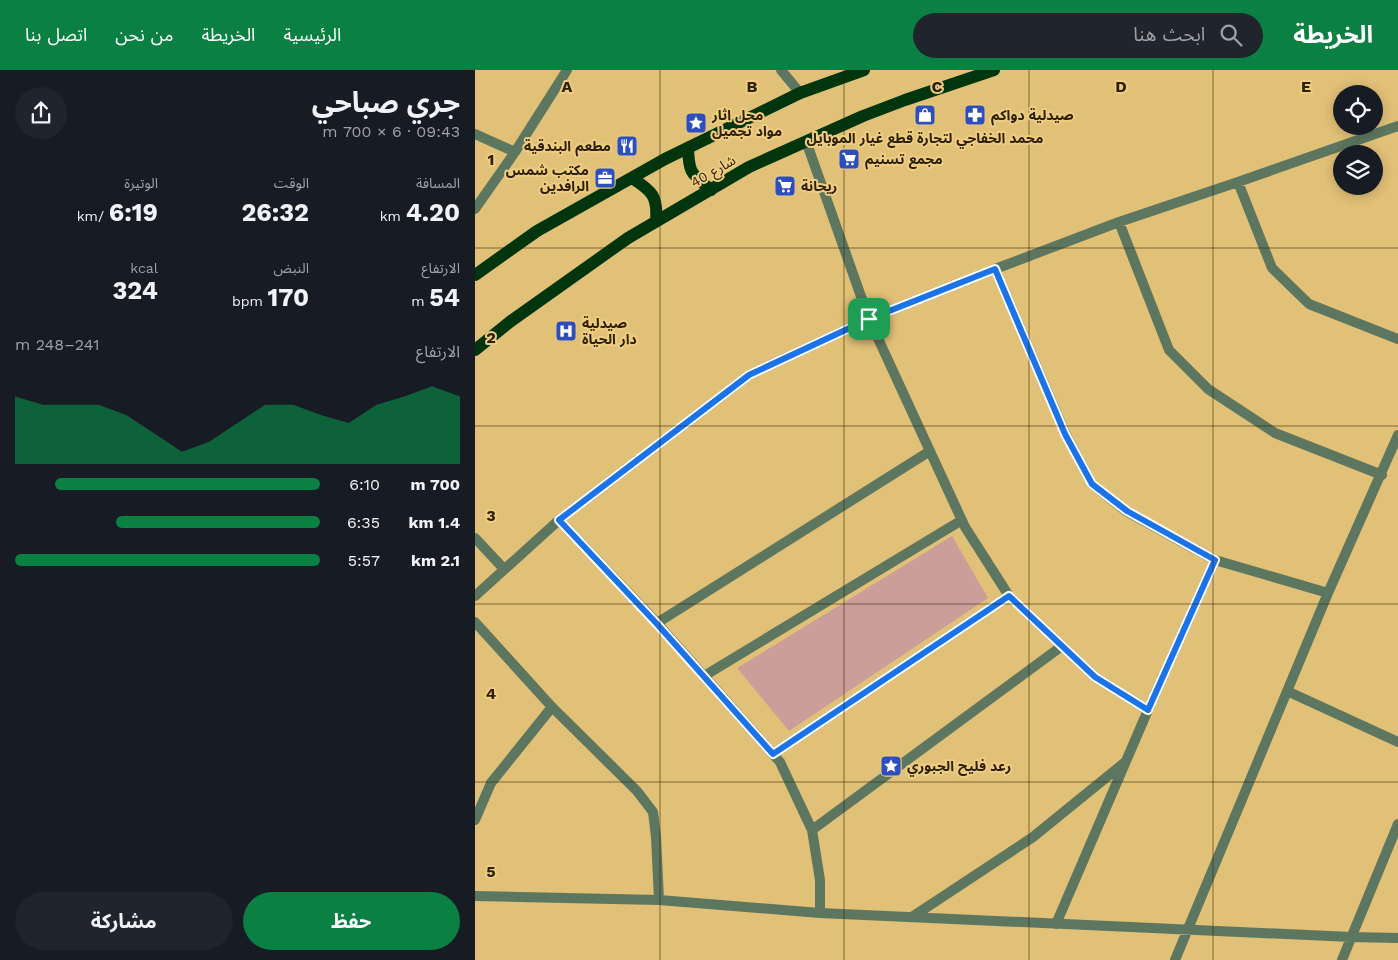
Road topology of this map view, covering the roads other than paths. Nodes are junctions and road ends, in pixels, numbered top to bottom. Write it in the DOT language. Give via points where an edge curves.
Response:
graph roads {
  1 [pos="567,70"];
  2 [pos="781,70"];
  3 [pos="864,70"];
  4 [pos="993,70"];
  5 [pos="800,94"];
  6 [pos="1398,126"];
  7 [pos="475,134"];
  8 [pos="806,141"];
  9 [pos="688,148"];
  10 [pos="515,152"];
  11 [pos="632,178"];
  12 [pos="1238,182"];
  13 [pos="711,190"];
  14 [pos="475,209"];
  15 [pos="656,221"];
  16 [pos="1119,222"];
  17 [pos="995,269"];
  18 [pos="475,275"];
  19 [pos="869,319"];
  20 [pos="1398,339"];
  21 [pos="475,350"];
  22 [pos="1398,435"];
  23 [pos="930,451"];
  24 [pos="1382,474"];
  25 [pos="559,520"];
  26 [pos="961,520"];
  27 [pos="475,538"];
  28 [pos="1215,560"];
  29 [pos="504,568"];
  30 [pos="1328,593"];
  31 [pos="475,596"];
  32 [pos="1009,596"];
  33 [pos="475,622"];
  34 [pos="657,624"];
  35 [pos="1063,646"];
  36 [pos="704,676"];
  37 [pos="1287,691"];
  38 [pos="552,707"];
  39 [pos="1148,710"];
  40 [pos="1398,742"];
  41 [pos="773,754"];
  42 [pos="1125,763"];
  43 [pos="475,820"];
  44 [pos="1398,824"];
  45 [pos="812,830"];
  46 [pos="475,896"];
  47 [pos="659,900"];
  48 [pos="820,913"];
  49 [pos="912,917"];
  50 [pos="1056,924"];
  51 [pos="1188,930"];
  52 [pos="1351,938"];
  53 [pos="1398,938"];
  54 [pos="1175,960"];
  55 [pos="1342,960"];
  1 -- 10 [label="street"];
  2 -- 5 [label="street"];
  3 -- 5 [label="main road"];
  4 -- 8 [label="main road, شارع 40" via="905,100"];
  5 -- 9 [label="main road"];
  6 -- 12 [label="street"];
  7 -- 10 [label="street"];
  8 -- 13 [label="main road, شارع 40" via="749,167"];
  8 -- 19 [label="street"];
  9 -- 11 [label="main road"];
  9 -- 13 [label="main road" via="692,174"];
  10 -- 14 [label="street"];
  11 -- 15 [label="main road" via="654,196"];
  11 -- 18 [label="main road" via="537,230"];
  12 -- 16 [label="street"];
  12 -- 20 [label="street" via="1272,268 1309,304"];
  13 -- 15 [label="main road, شارع 40"];
  15 -- 21 [label="main road, شارع 40" via="511,321"];
  16 -- 17 [label="street"];
  16 -- 24 [label="street" via="1169,350 1207,389 1275,434"];
  17 -- 19 [label="street"];
  17 -- 28 [label="street" via="1065,434 1092,484 1127,511"];
  19 -- 23 [label="street"];
  19 -- 25 [label="street" via="749,375"];
  22 -- 24 [label="street"];
  23 -- 26 [label="street"];
  23 -- 34 [label="street"];
  24 -- 30 [label="street"];
  25 -- 29 [label="street"];
  25 -- 34 [label="street"];
  26 -- 32 [label="street"];
  26 -- 36 [label="street"];
  27 -- 29 [label="street"];
  28 -- 30 [label="street"];
  28 -- 39 [label="street"];
  29 -- 31 [label="street"];
  30 -- 37 [label="street"];
  32 -- 35 [label="street"];
  32 -- 41 [label="street"];
  33 -- 38 [label="street"];
  34 -- 36 [label="street"];
  35 -- 39 [label="street" via="1095,677"];
  35 -- 45 [label="street"];
  36 -- 41 [label="street"];
  37 -- 40 [label="street"];
  37 -- 51 [label="street"];
  38 -- 43 [label="street" via="491,783"];
  38 -- 47 [label="street" via="637,791 653,812"];
  39 -- 42 [label="street"];
  41 -- 45 [label="street" via="780,762"];
  42 -- 49 [label="street" via="1033,837"];
  42 -- 50 [label="street"];
  44 -- 52 [label="street"];
  45 -- 48 [label="street" via="820,880"];
  46 -- 47 [label="street"];
  47 -- 48 [label="street"];
  48 -- 49 [label="street"];
  49 -- 50 [label="street"];
  50 -- 51 [label="street"];
  51 -- 52 [label="street"];
  51 -- 54 [label="street"];
  52 -- 53 [label="street"];
  52 -- 55 [label="street"];
}
